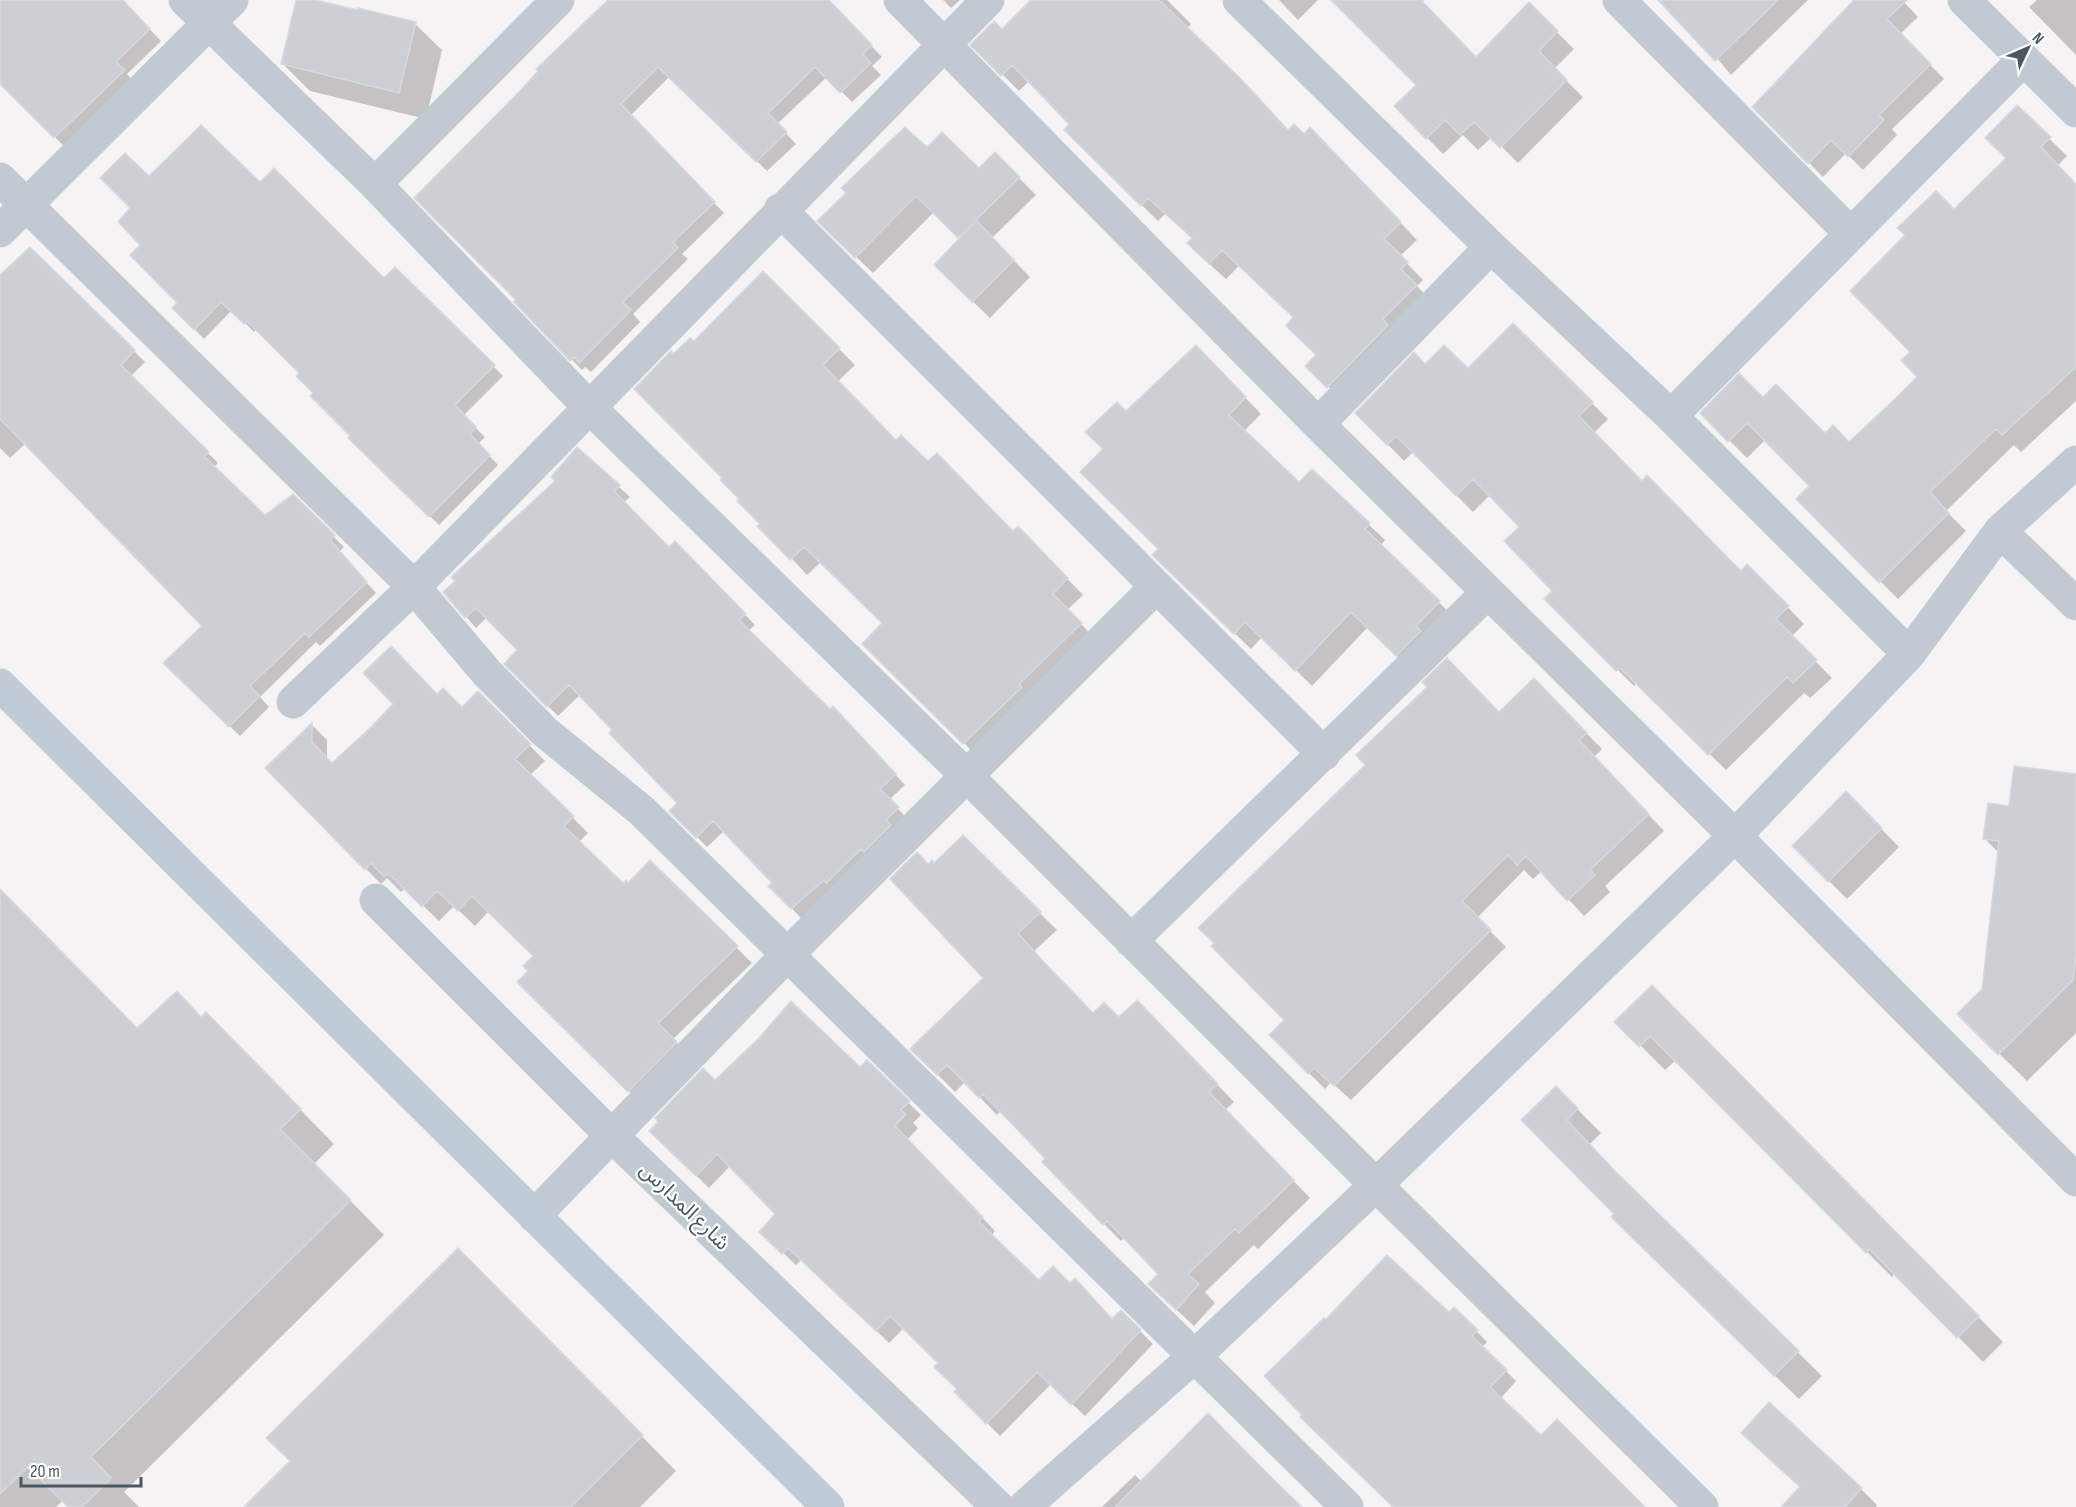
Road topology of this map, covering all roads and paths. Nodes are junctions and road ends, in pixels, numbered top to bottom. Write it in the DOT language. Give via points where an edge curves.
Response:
graph roads {
  1 [pos="185,0"];
  2 [pos="232,0"];
  3 [pos="900,0"];
  4 [pos="988,0"];
  5 [pos="1239,0"];
  6 [pos="1618,0"];
  7 [pos="1964,0"];
  8 [pos="548,4"];
  9 [pos="208,23"];
  10 [pos="944,44"];
  11 [pos="2023,60"];
  12 [pos="2076,111"];
  13 [pos="0,179"];
  14 [pos="375,184"];
  15 [pos="26,205"];
  16 [pos="780,210"];
  17 [pos="0,231"];
  18 [pos="1851,234"];
  19 [pos="1491,247"];
  20 [pos="588,406"];
  21 [pos="1671,416"];
  22 [pos="1317,424"];
  23 [pos="2076,462"];
  24 [pos="2000,531"];
  25 [pos="414,587"];
  26 [pos="1155,588"];
  27 [pos="1488,592"];
  28 [pos="2076,604"];
  29 [pos="1909,654"];
  30 [pos="0,686"];
  31 [pos="293,702"];
  32 [pos="1324,754"];
  33 [pos="968,777"];
  34 [pos="1735,836"];
  35 [pos="376,900"];
  36 [pos="1131,941"];
  37 [pos="788,954"];
  38 [pos="612,1136"];
  39 [pos="2076,1180"];
  40 [pos="1376,1185"];
  41 [pos="534,1216"];
  42 [pos="1196,1355"];
  43 [pos="828,1507"];
  44 [pos="998,1507"];
  45 [pos="1024,1507"];
  46 [pos="1347,1507"];
  47 [pos="1702,1507"];
  1 -- 9 [label="street"];
  2 -- 9 [label="street"];
  3 -- 10 [label="street"];
  4 -- 10 [label="street"];
  5 -- 19 [label="street"];
  6 -- 18 [label="street"];
  7 -- 11 [label="street"];
  8 -- 14 [label="street"];
  9 -- 14 [label="street"];
  9 -- 15 [label="street"];
  10 -- 16 [label="street"];
  10 -- 22 [label="street"];
  11 -- 12 [label="street"];
  11 -- 18 [label="street"];
  13 -- 15 [label="street"];
  14 -- 20 [label="street"];
  15 -- 17 [label="street"];
  15 -- 25 [label="street"];
  16 -- 20 [label="street"];
  16 -- 26 [label="street"];
  18 -- 21 [label="street"];
  19 -- 21 [label="street"];
  19 -- 22 [label="street"];
  20 -- 25 [label="street"];
  20 -- 33 [label="street"];
  21 -- 29 [label="street"];
  22 -- 27 [label="street"];
  23 -- 24 [label="street"];
  24 -- 28 [label="street"];
  24 -- 29 [label="street"];
  25 -- 31 [label="street"];
  25 -- 37 [label="street" via="487,673 545,732 624,794"];
  26 -- 32 [label="street"];
  26 -- 33 [label="street"];
  27 -- 32 [label="street"];
  27 -- 34 [label="street"];
  29 -- 34 [label="street"];
  30 -- 41 [label="street"];
  32 -- 36 [label="street"];
  33 -- 36 [label="street"];
  33 -- 37 [label="street"];
  34 -- 39 [label="street"];
  34 -- 40 [label="street"];
  35 -- 38 [label="street, شارع المدارس"];
  36 -- 40 [label="street"];
  37 -- 38 [label="street"];
  37 -- 42 [label="street"];
  38 -- 41 [label="street"];
  38 -- 44 [label="street, شارع المدارس"];
  40 -- 42 [label="street"];
  40 -- 47 [label="street"];
  41 -- 43 [label="street"];
  42 -- 45 [label="street"];
  42 -- 46 [label="street"];
}
